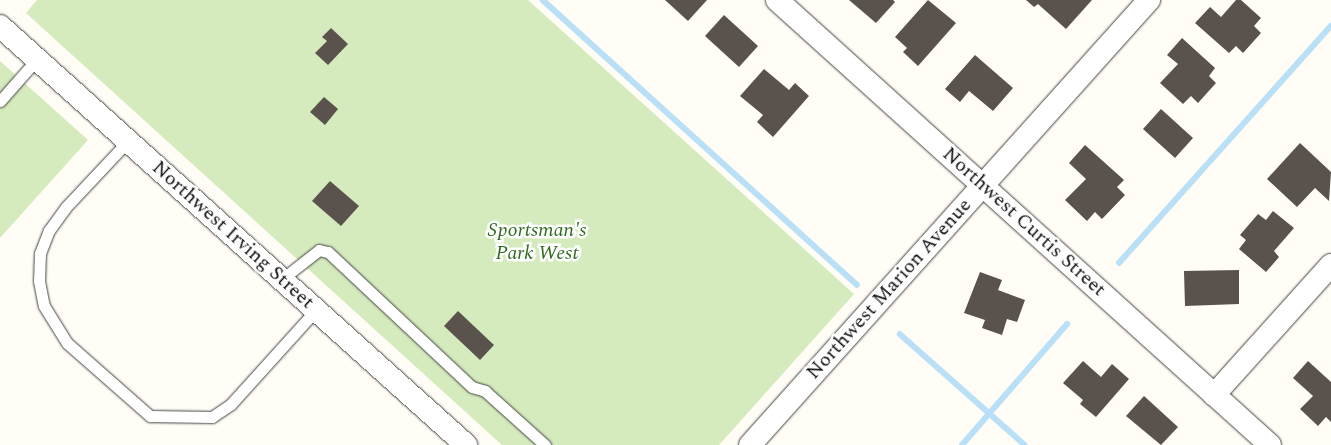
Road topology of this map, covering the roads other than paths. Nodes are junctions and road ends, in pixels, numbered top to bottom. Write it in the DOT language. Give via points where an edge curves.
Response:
graph roads {
  1 [pos="777,0"];
  2 [pos="1149,0"];
  3 [pos="0,26"];
  4 [pos="37,59"];
  5 [pos="0,101"];
  6 [pos="128,141"];
  7 [pos="982,184"];
  8 [pos="1331,266"];
  9 [pos="282,279"];
  10 [pos="316,310"];
  11 [pos="1214,394"];
  12 [pos="466,445"];
  13 [pos="545,445"];
  14 [pos="750,445"];
  15 [pos="1270,445"];
  1 -- 7 [label="street, Northwest Curtis Street"];
  2 -- 7 [label="street, Northwest Marion Avenue"];
  3 -- 4 [label="street, Northwest Irving Street"];
  4 -- 5 [label="lane"];
  4 -- 6 [label="street, Northwest Irving Street"];
  6 -- 9 [label="street, Northwest Irving Street"];
  6 -- 10 [label="lane" via="66,206 49,230 40,253 39,281 44,306 67,343 150,416 212,417 231,404"];
  7 -- 11 [label="street, Northwest Curtis Street"];
  7 -- 14 [label="street, Northwest Marion Avenue"];
  8 -- 11 [label="street"];
  9 -- 10 [label="street, Northwest Irving Street"];
  9 -- 13 [label="lane" via="319,250 328,252 472,387 485,391"];
  10 -- 12 [label="street, Northwest Irving Street"];
  11 -- 15 [label="street, Northwest Curtis Street"];
}
